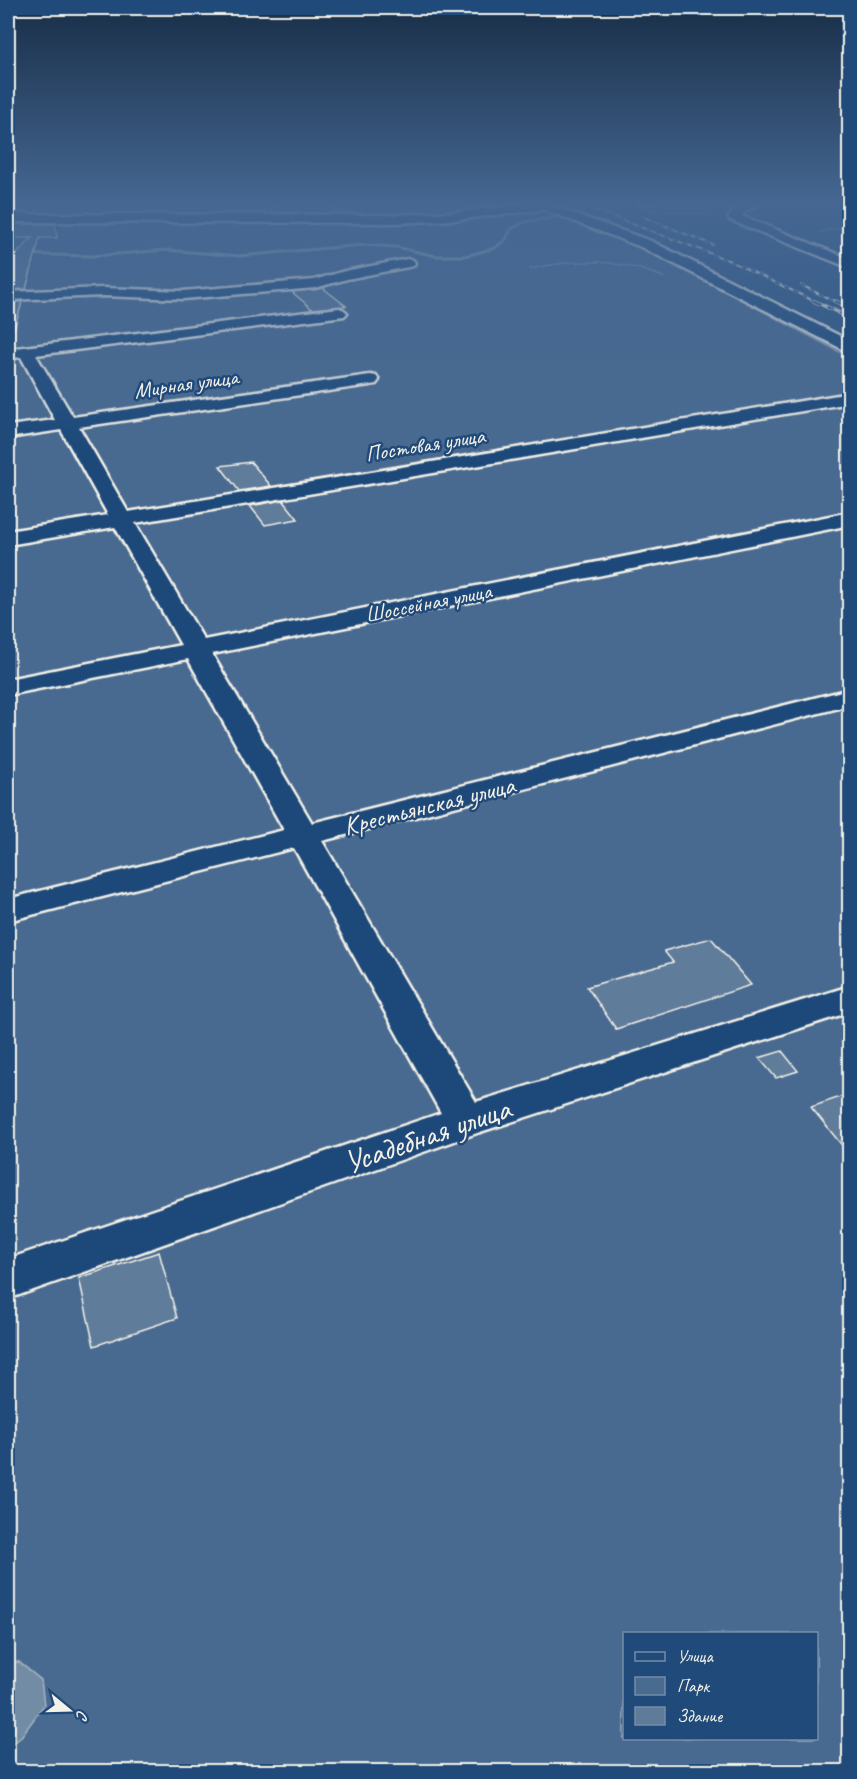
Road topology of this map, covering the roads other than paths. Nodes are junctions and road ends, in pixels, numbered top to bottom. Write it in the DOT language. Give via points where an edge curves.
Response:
graph roads {
  1 [pos="315,284"];
  2 [pos="726,284"];
  3 [pos="8,296"];
  4 [pos="183,296"];
  5 [pos="339,313"];
  6 [pos="200,330"];
  7 [pos="849,348"];
  8 [pos="17,353"];
  9 [pos="370,380"];
  10 [pos="849,398"];
  11 [pos="68,424"];
  12 [pos="8,432"];
  13 [pos="122,518"];
  14 [pos="849,518"];
  15 [pos="8,538"];
  16 [pos="196,649"];
  17 [pos="8,687"];
  18 [pos="849,697"];
  19 [pos="304,837"];
  20 [pos="8,910"];
  21 [pos="849,999"];
  22 [pos="466,1121"];
  23 [pos="8,1279"];
  1 -- 4 [label="street"];
  2 -- 7 [label="street"];
  3 -- 4 [label="street" via="103,291"];
  4 -- 6 [label="street"];
  5 -- 6 [label="street"];
  6 -- 8 [label="street"];
  8 -- 11 [label="street"];
  9 -- 11 [label="street, Мирная улица"];
  10 -- 13 [label="street, Постовая улица"];
  11 -- 12 [label="street, Мирная улица"];
  11 -- 13 [label="street"];
  13 -- 15 [label="street, Постовая улица"];
  13 -- 16 [label="street"];
  14 -- 16 [label="street, Шоссейная улица"];
  16 -- 17 [label="street, Шоссейная улица"];
  16 -- 19 [label="street"];
  18 -- 19 [label="street, Крестьянская улица"];
  19 -- 20 [label="street, Крестьянская улица"];
  19 -- 22 [label="street"];
  21 -- 22 [label="street, Усадебная улица"];
  22 -- 23 [label="street, Усадебная улица"];
}
